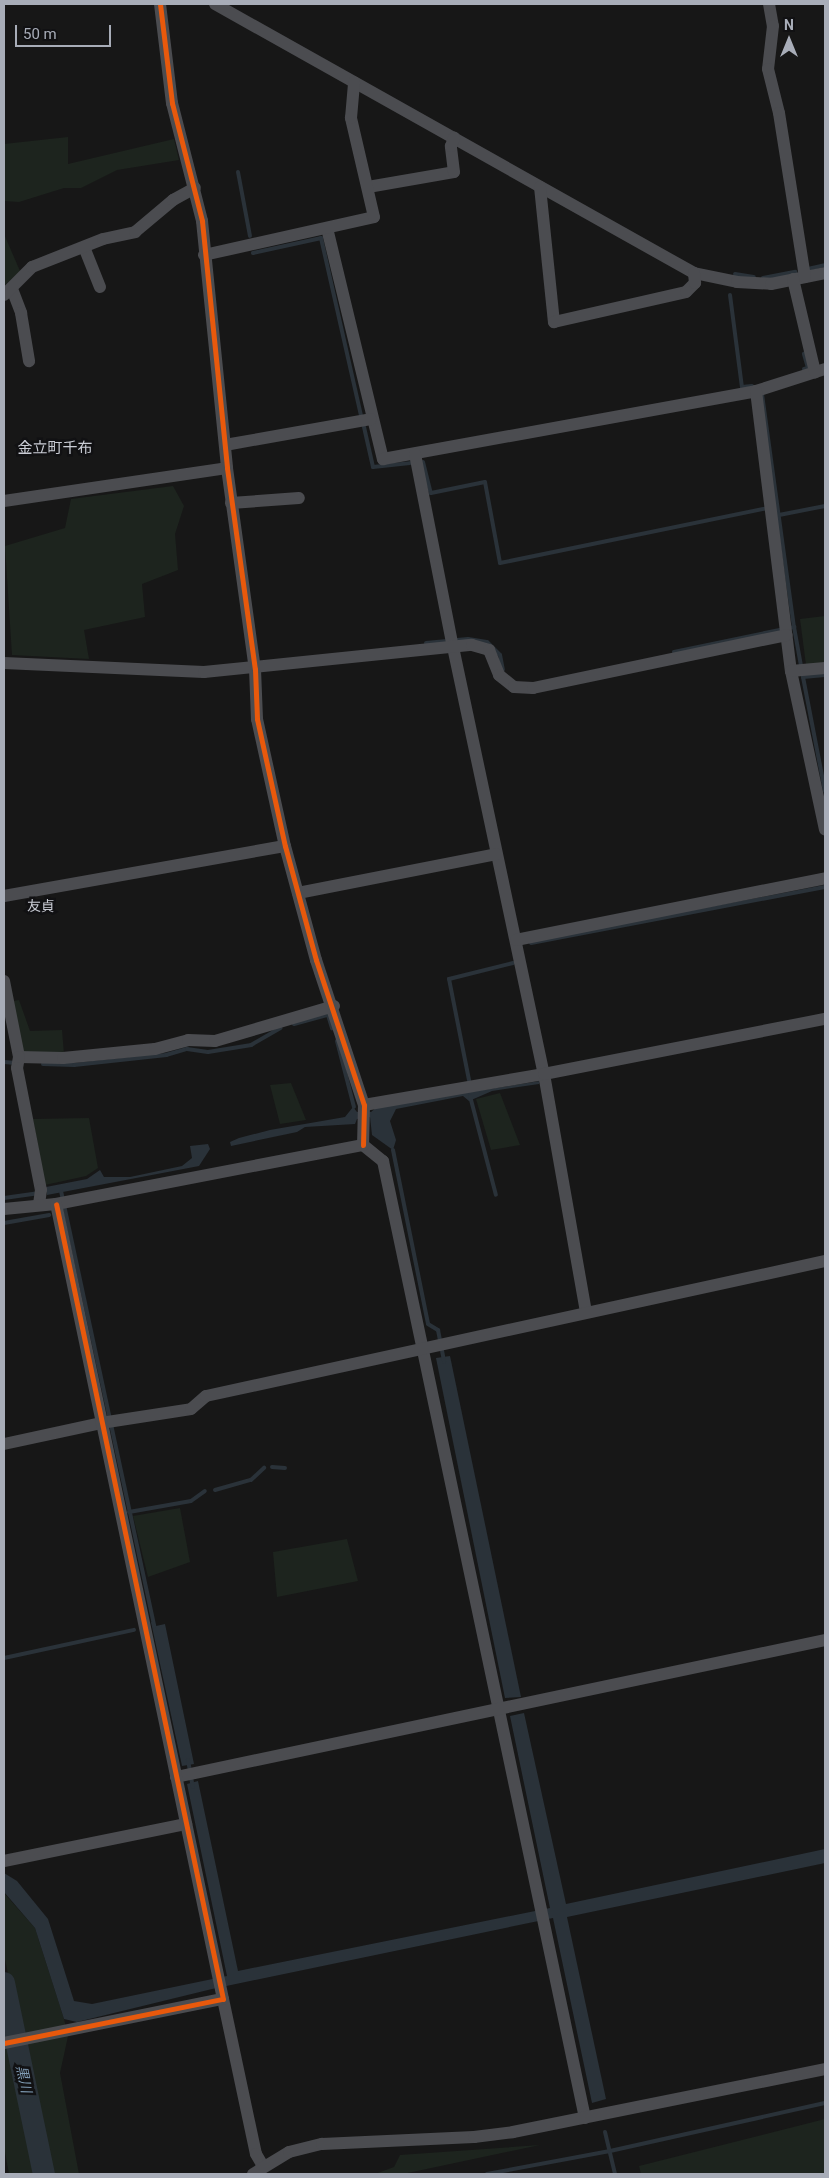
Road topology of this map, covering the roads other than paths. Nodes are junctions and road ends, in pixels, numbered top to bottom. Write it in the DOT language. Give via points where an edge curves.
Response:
graph roads {
  1 [pos="160,4"];
  2 [pos="215,4"];
  3 [pos="769,4"];
  4 [pos="230,7"];
  5 [pos="354,82"];
  6 [pos="454,138"];
  7 [pos="368,187"];
  8 [pos="540,187"];
  9 [pos="195,188"];
  10 [pos="327,228"];
  11 [pos="84,247"];
  12 [pos="204,255"];
  13 [pos="694,273"];
  14 [pos="825,273"];
  15 [pos="799,278"];
  16 [pos="100,287"];
  17 [pos="8,292"];
  18 [pos="30,361"];
  19 [pos="820,371"];
  20 [pos="762,390"];
  21 [pos="371,419"];
  22 [pos="225,445"];
  23 [pos="415,454"];
  24 [pos="227,468"];
  25 [pos="299,498"];
  26 [pos="4,501"];
  27 [pos="232,502"];
  28 [pos="787,635"];
  29 [pos="452,641"];
  30 [pos="4,663"];
  31 [pos="825,668"];
  32 [pos="254,669"];
  33 [pos="798,670"];
  34 [pos="825,829"];
  35 [pos="285,846"];
  36 [pos="496,854"];
  37 [pos="825,878"];
  38 [pos="298,893"];
  39 [pos="4,896"];
  40 [pos="516,940"];
  41 [pos="4,981"];
  42 [pos="334,1006"];
  43 [pos="825,1018"];
  44 [pos="18,1063"];
  45 [pos="544,1074"];
  46 [pos="364,1105"];
  47 [pos="363,1145"];
  48 [pos="40,1197"];
  49 [pos="56,1204"];
  50 [pos="4,1210"];
  51 [pos="825,1261"];
  52 [pos="586,1312"];
  53 [pos="435,1346"];
  54 [pos="101,1423"];
  55 [pos="4,1444"];
  56 [pos="825,1640"];
  57 [pos="510,1708"];
  58 [pos="185,1775"];
  59 [pos="186,1824"];
  60 [pos="4,1861"];
  61 [pos="222,1995"];
  62 [pos="4,2043"];
  63 [pos="825,2069"];
  64 [pos="585,2118"];
  65 [pos="258,2170"];
  1 -- 9 [label="street" via="172,103"];
  2 -- 4 [label="street"];
  3 -- 15 [label="street" via="773,26 768,69 780,113"];
  4 -- 5 [label="street"];
  5 -- 6 [label="street"];
  5 -- 7 [label="street" via="351,118"];
  6 -- 7 [label="street" via="451,146 454,172"];
  6 -- 8 [label="street"];
  7 -- 10 [label="street" via="374,217"];
  8 -- 13 [label="street"];
  8 -- 13 [label="street" via="554,322 686,292 695,283"];
  9 -- 11 [label="street" via="173,200 135,232 103,238"];
  9 -- 12 [label="street"];
  10 -- 12 [label="street"];
  10 -- 21 [label="street"];
  11 -- 16 [label="street"];
  11 -- 17 [label="street" via="32,267"];
  12 -- 22 [label="street"];
  13 -- 15 [label="street" via="737,282 771,284"];
  14 -- 15 [label="street"];
  15 -- 19 [label="street"];
  17 -- 18 [label="street" via="21,313"];
  19 -- 20 [label="street"];
  20 -- 23 [label="street"];
  20 -- 28 [label="street"];
  21 -- 22 [label="street"];
  21 -- 23 [label="street" via="383,459"];
  22 -- 24 [label="street"];
  23 -- 29 [label="street"];
  24 -- 26 [label="street"];
  24 -- 27 [label="street"];
  25 -- 27 [label="street"];
  27 -- 32 [label="street"];
  28 -- 29 [label="street" via="533,688 514,686 499,675 489,650"];
  28 -- 33 [label="street"];
  29 -- 32 [label="street"];
  29 -- 36 [label="street"];
  30 -- 32 [label="street" via="204,672"];
  31 -- 33 [label="street"];
  32 -- 35 [label="street" via="257,719"];
  33 -- 34 [label="street"];
  35 -- 38 [label="street"];
  35 -- 39 [label="street"];
  36 -- 38 [label="street"];
  36 -- 40 [label="street"];
  37 -- 40 [label="street"];
  38 -- 42 [label="street" via="316,960"];
  40 -- 45 [label="street"];
  41 -- 44 [label="street"];
  42 -- 44 [label="street" via="215,1041 188,1040 155,1049"];
  42 -- 46 [label="street"];
  43 -- 45 [label="street"];
  44 -- 48 [label="street"];
  45 -- 46 [label="street"];
  45 -- 52 [label="street"];
  46 -- 47 [label="street"];
  47 -- 49 [label="street"];
  47 -- 53 [label="street" via="383,1161"];
  48 -- 49 [label="street"];
  48 -- 50 [label="street"];
  49 -- 54 [label="street"];
  51 -- 52 [label="street"];
  52 -- 53 [label="street"];
  53 -- 54 [label="street" via="206,1396 191,1409"];
  53 -- 57 [label="street"];
  54 -- 55 [label="street"];
  54 -- 58 [label="street"];
  56 -- 57 [label="street"];
  57 -- 58 [label="street"];
  57 -- 64 [label="street" via="542,1924"];
  58 -- 59 [label="street"];
  59 -- 60 [label="street"];
  59 -- 61 [label="street"];
  61 -- 62 [label="street"];
  61 -- 65 [label="street"];
  63 -- 64 [label="street"];
  64 -- 65 [label="street" via="474,2137 322,2144 288,2152"];
}
